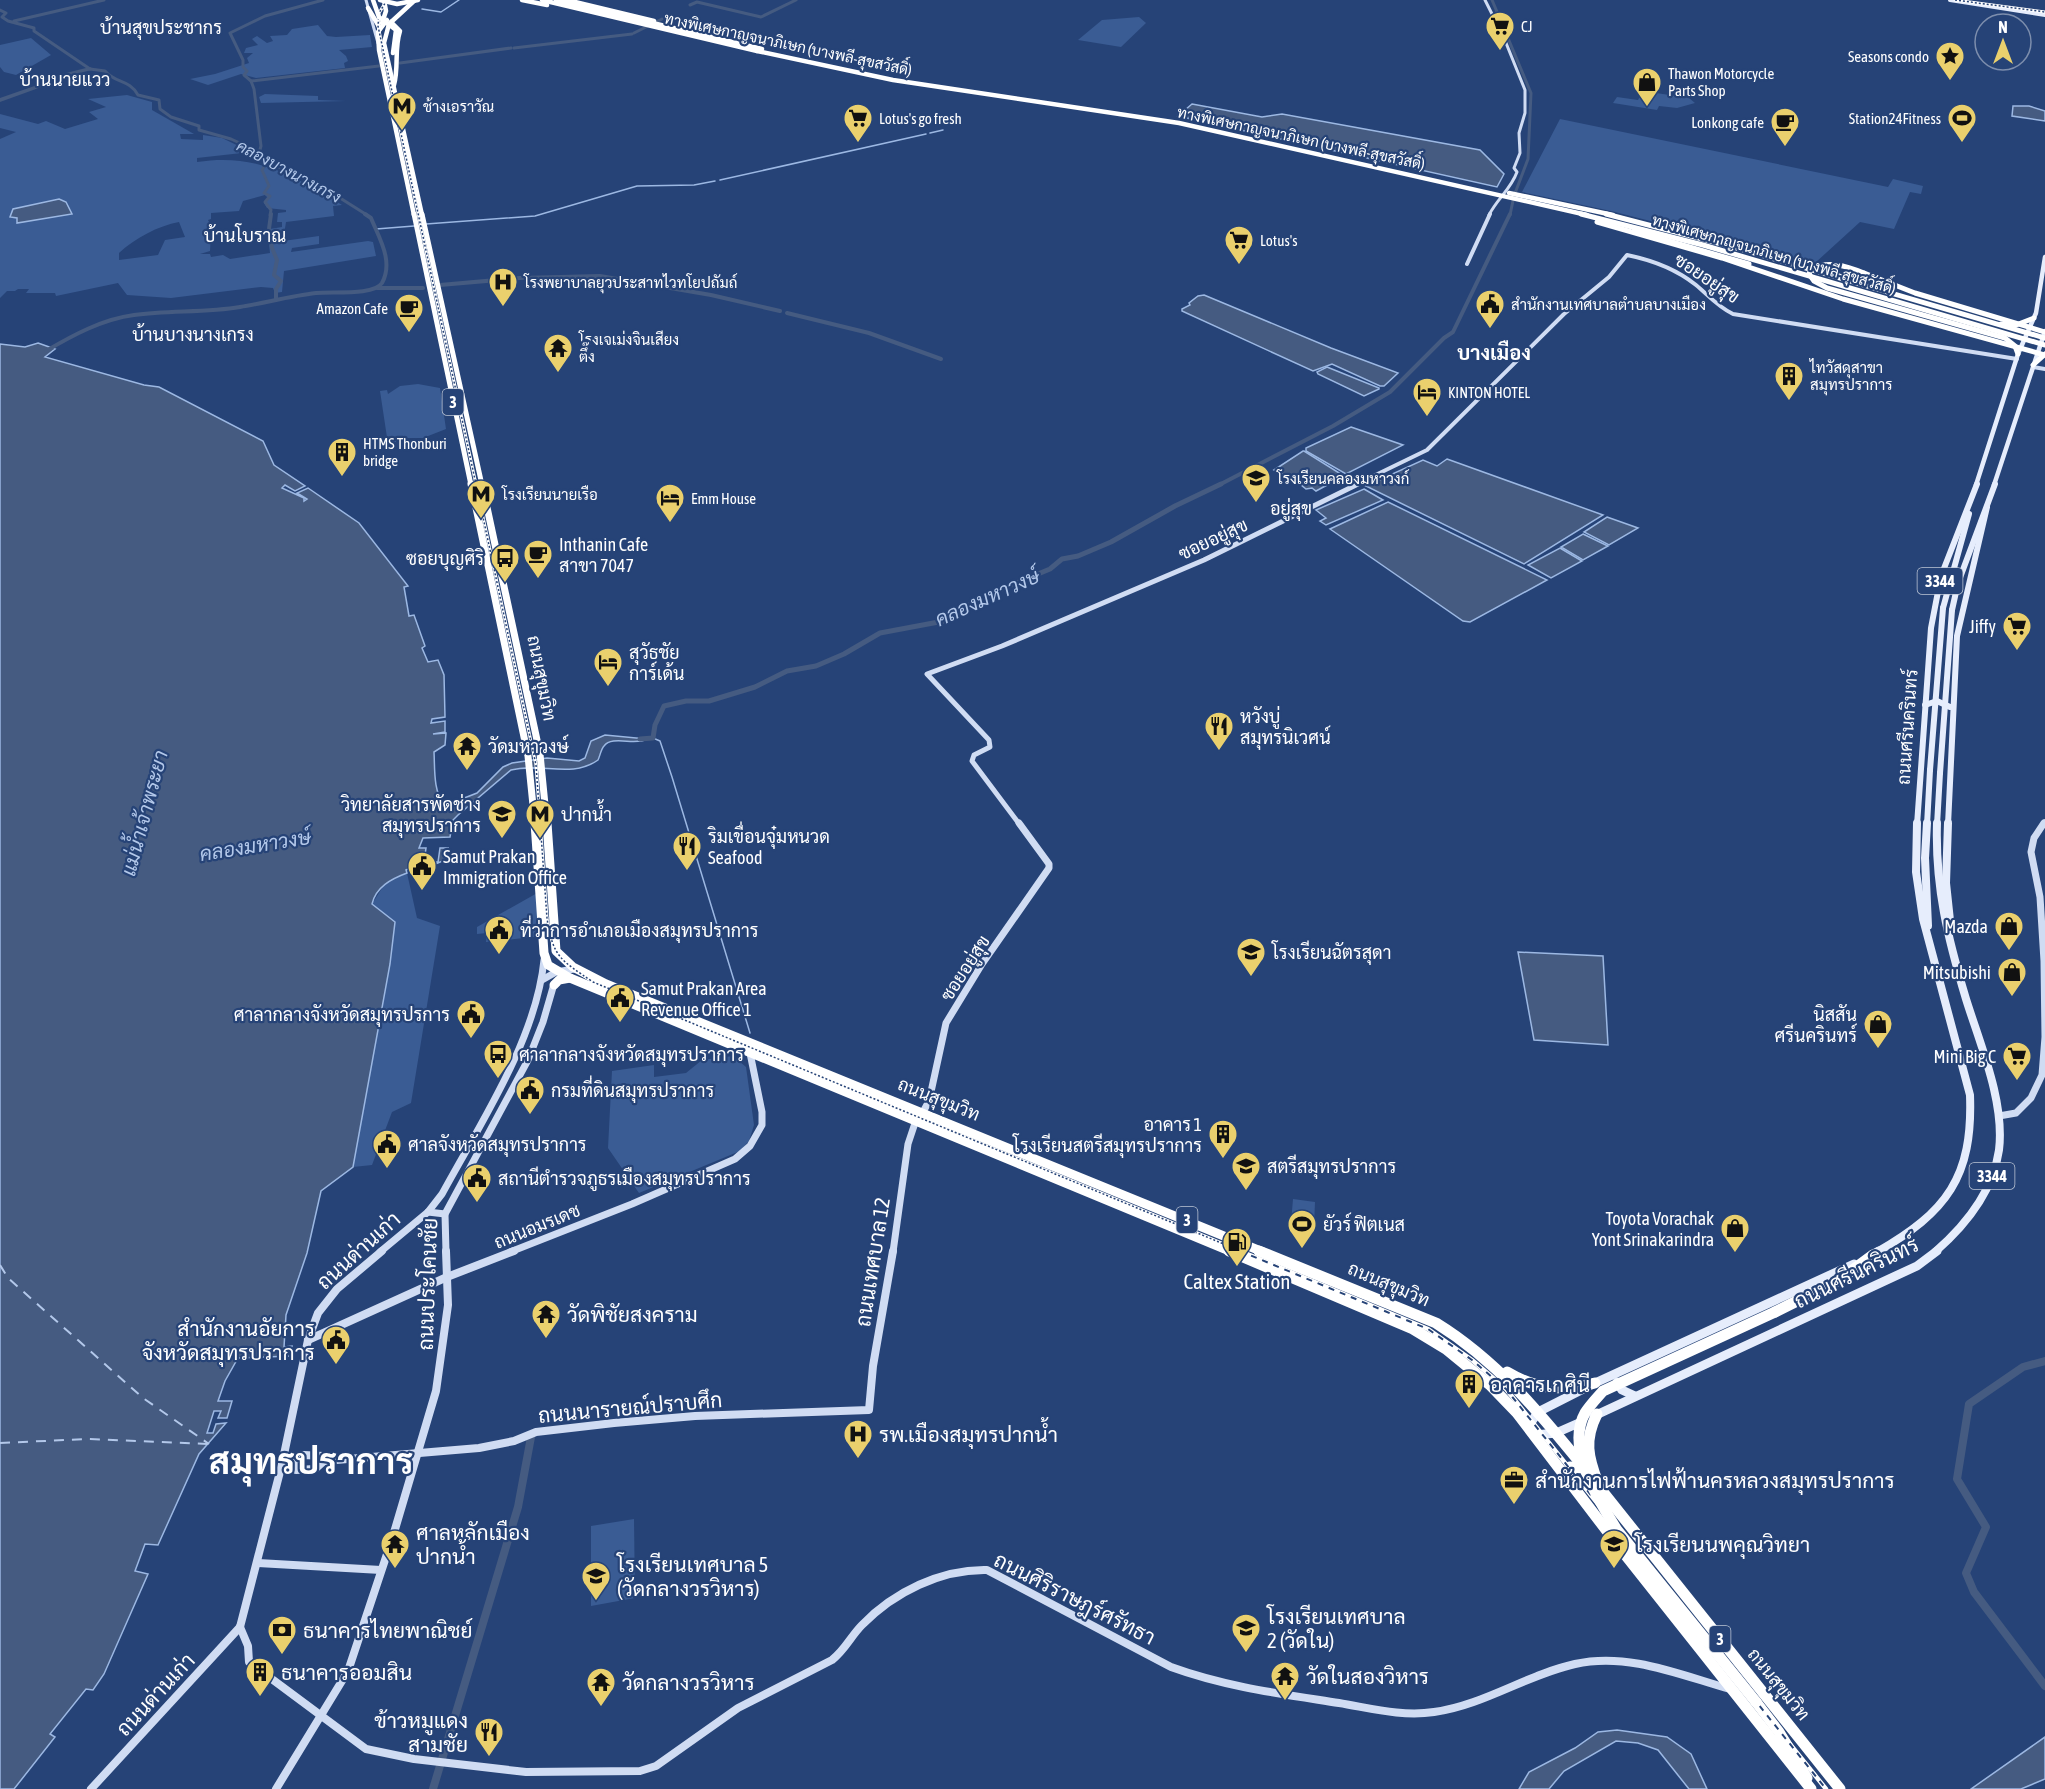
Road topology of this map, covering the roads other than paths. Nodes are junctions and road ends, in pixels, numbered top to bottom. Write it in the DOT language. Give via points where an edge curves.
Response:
graph roads {
  1 [pos="366,0"];
  2 [pos="373,0"];
  3 [pos="382,0"];
  4 [pos="410,0"];
  5 [pos="418,0"];
  6 [pos="522,0"];
  7 [pos="534,0"];
  8 [pos="542,0"];
  9 [pos="556,0"];
  10 [pos="567,0"];
  11 [pos="572,0"];
  12 [pos="1485,0"];
  13 [pos="1950,0"];
  14 [pos="1966,0"];
  15 [pos="584,3"];
  16 [pos="368,8"];
  17 [pos="2045,14"];
  18 [pos="385,15"];
  19 [pos="598,16"];
  20 [pos="392,21"];
  21 [pos="378,29"];
  22 [pos="385,32"];
  23 [pos="683,32"];
  24 [pos="392,90"];
  25 [pos="1483,190"];
  26 [pos="1575,207"];
  27 [pos="417,213"];
  28 [pos="1628,230"];
  29 [pos="1737,248"];
  30 [pos="2045,257"];
  31 [pos="1467,264"];
  32 [pos="1893,305"];
  33 [pos="2034,318"];
  34 [pos="2045,332"];
  35 [pos="2045,342"];
  36 [pos="2045,354"];
  37 [pos="2017,357"];
  38 [pos="2033,366"];
  39 [pos="2045,369"];
  40 [pos="467,468"];
  41 [pos="479,470"];
  42 [pos="469,477"];
  43 [pos="1971,502"];
  44 [pos="1988,507"];
  45 [pos="518,650"];
  46 [pos="506,653"];
  47 [pos="1928,665"];
  48 [pos="1955,671"];
  49 [pos="1925,705"];
  50 [pos="1953,711"];
  51 [pos="2045,822"];
  52 [pos="556,951"];
  53 [pos="544,953"];
  54 [pos="1934,958"];
  55 [pos="1956,962"];
  56 [pos="575,969"];
  57 [pos="556,972"];
  58 [pos="570,978"];
  59 [pos="542,981"];
  60 [pos="554,985"];
  61 [pos="2044,999"];
  62 [pos="694,1024"];
  63 [pos="750,1053"];
  64 [pos="920,1116"];
  65 [pos="1999,1116"];
  66 [pos="428,1212"];
  67 [pos="445,1214"];
  68 [pos="1873,1255"];
  69 [pos="447,1277"];
  70 [pos="308,1340"];
  71 [pos="1494,1364"];
  72 [pos="1621,1370"];
  73 [pos="1478,1374"];
  74 [pos="1595,1383"];
  75 [pos="1635,1396"];
  76 [pos="869,1410"];
  77 [pos="1538,1412"];
  78 [pos="1597,1414"];
  79 [pos="1532,1431"];
  80 [pos="1556,1433"];
  81 [pos="419,1452"];
  82 [pos="324,1461"];
  83 [pos="282,1464"];
  84 [pos="293,1464"];
  85 [pos="1584,1468"];
  86 [pos="1566,1479"];
  87 [pos="1600,1489"];
  88 [pos="258,1563"];
  89 [pos="381,1570"];
  90 [pos="240,1627"];
  91 [pos="1731,1689"];
  92 [pos="323,1714"];
  93 [pos="91,1789"];
  94 [pos="276,1789"];
  95 [pos="1811,1789"];
  96 [pos="1840,1789"];
  1 -- 16 [label="street"];
  2 -- 24 [label="highway, bridge" via="379,17 396,30"];
  3 -- 5 [label="highway, bridge" via="397,4"];
  3 -- 18 [label="highway"];
  4 -- 21 [label="highway"];
  5 -- 20 [label="highway"];
  6 -- 19 [label="highway"];
  7 -- 19 [label="highway"];
  8 -- 23 [label="highway, ทางพิเศษกาญจนาภิเษก (บางพลี-สุขสวัสดิ์), bridge"];
  9 -- 23 [label="highway, ทางพิเศษกาญจนาภิเษก (บางพลี-สุขสวัสดิ์), bridge"];
  10 -- 15 [label="highway, bridge"];
  11 -- 15 [label="highway, bridge"];
  12 -- 31 [label="street" via="1525,90 1525,113 1514,183 1495,203"];
  13 -- 17 [label="main road"];
  14 -- 17 [label="main road"];
  15 -- 23 [label="highway, bridge"];
  16 -- 18 [label="highway"];
  16 -- 21 [label="highway"];
  18 -- 21 [label="highway"];
  19 -- 23 [label="highway, bridge"];
  20 -- 22 [label="highway"];
  20 -- 24 [label="highway" via="400,31"];
  21 -- 22 [label="highway"];
  21 -- 24 [label="highway, ถนนสุขุมวิท / 3" via="378,43"];
  22 -- 24 [label="highway, ถนนสุขุมวิท / 3"];
  23 -- 25 [label="highway, ทางพิเศษกาญจนาภิเษก (บางพลี-สุขสวัสดิ์), bridge" via="851,72 1222,132"];
  23 -- 26 [label="highway, ทางพิเศษกาญจนาภิเษก (บางพลี-สุขสวัสดิ์), bridge" via="874,73 1225,129"];
  24 -- 27 [label="highway, ถนนสุขุมวิท / 3"];
  25 -- 28 [label="highway, bridge"];
  25 -- 35 [label="highway, ทางพิเศษกาญจนาภิเษก (บางพลี-สุขสวัสดิ์), bridge" via="1671,236"];
  26 -- 29 [label="highway"];
  26 -- 35 [label="highway, ทางพิเศษกาญจนาภิเษก (บางพลี-สุขสวัสดิ์), bridge"];
  27 -- 40 [label="highway, ถนนสุขุมวิท / 3"];
  27 -- 41 [label="highway, ถนนสุขุมวิท / 3"];
  28 -- 32 [label="highway, bridge" via="1726,256 1798,282"];
  28 -- 36 [label="highway, bridge" via="1824,294"];
  29 -- 33 [label="highway, bridge" via="2001,324 2016,325"];
  29 -- 35 [label="highway, bridge"];
  30 -- 33 [label="main road, ถนนศรีนครินทร์ / 3344"];
  32 -- 34 [label="highway, bridge" via="1827,288 1814,281 1809,274 1811,269 1844,266 1922,295"];
  32 -- 37 [label="highway" via="2005,338 2015,346"];
  33 -- 37 [label="main road, ถนนศรีนครินทร์ / 3344"];
  34 -- 38 [label="main road, ถนนศรีนครินทร์ / 3344"];
  36 -- 38 [label="highway"];
  37 -- 43 [label="main road, ถนนศรีนครินทร์ / 3344"];
  37 -- 64 [label="street, ซอยอยู่สุข" via="1733,314 1673,268 1627,255 1609,277 1564,314 1427,450 1204,560 927,674 989,740 990,747 974,755 972,761 1049,864 946,1023 929,1101"];
  38 -- 39 [label="street"];
  38 -- 44 [label="main road, ถนนศรีนครินทร์ / 3344"];
  40 -- 41 [label="highway"];
  40 -- 42 [label="highway, ถนนสุขุมวิท / 3"];
  41 -- 42 [label="highway"];
  41 -- 45 [label="highway, ถนนสุขุมวิท / 3"];
  42 -- 46 [label="highway, ถนนสุขุมวิท / 3"];
  43 -- 47 [label="main road, ถนนศรีนครินทร์ / 3344" via="1939,584"];
  43 -- 54 [label="main road, ถนนศรีนครินทร์ / 3344, bridge" via="1943,608 1926,842 1926,893"];
  44 -- 48 [label="main road, ถนนศรีนครินทร์ / 3344" via="1962,603"];
  44 -- 55 [label="main road, ถนนศรีนครินทร์ / 3344, bridge" via="1968,554 1952,610 1940,773 1937,879"];
  45 -- 46 [label="highway"];
  45 -- 52 [label="highway, ถนนสุขุมวิท / 3" via="544,789"];
  46 -- 53 [label="highway, ถนนสุขุมวิท / 3" via="532,789"];
  47 -- 48 [label="main road" via="1940,675"];
  47 -- 49 [label="main road, ถนนศรีนครินทร์ / 3344"];
  48 -- 50 [label="main road, ถนนศรีนครินทร์ / 3344"];
  49 -- 50 [label="main road" via="1942,702"];
  49 -- 54 [label="main road, ถนนศรีนครินทร์ / 3344" via="1916,859 1921,910"];
  50 -- 55 [label="main road, ถนนศรีนครินทร์ / 3344" via="1946,884"];
  51 -- 61 [label="street" via="2034,838 2031,852 2041,905"];
  52 -- 56 [label="highway, ถนนสุขุมวิท / 3"];
  52 -- 57 [label="street, ถนนประโคนชัย"];
  53 -- 57 [label="highway, ถนนสุขุมวิท / 3" via="548,965"];
  53 -- 59 [label="street, ถนนด่านเก่า"];
  54 -- 68 [label="main road, ถนนศรีนครินทร์ / 3344" via="1970,1095 1969,1146 1959,1179 1936,1212 1905,1237"];
  55 -- 65 [label="main road, ถนนศรีนครินทร์ / 3344"];
  56 -- 57 [label="street"];
  56 -- 62 [label="highway, ถนนสุขุมวิท / 3"];
  57 -- 58 [label="highway, ถนนสุขุมวิท / 3"];
  57 -- 59 [label="street"];
  57 -- 60 [label="street, ถนนประโคนชัย"];
  58 -- 60 [label="highway"];
  58 -- 62 [label="highway, ถนนสุขุมวิท / 3"];
  59 -- 66 [label="street, ถนนด่านเก่า" via="515,1060 451,1178"];
  60 -- 67 [label="street, ถนนประโคนชัย" via="528,1060"];
  61 -- 65 [label="street" via="2040,1082 2016,1113"];
  62 -- 63 [label="highway, ถนนสุขุมวิท / 3"];
  62 -- 64 [label="highway, ถนนสุขุมวิท / 3"];
  63 -- 64 [label="highway, ถนนสุขุมวิท / 3"];
  63 -- 69 [label="street, ถนนอมรเดช" via="762,1125 743,1154 632,1204"];
  64 -- 71 [label="highway, ถนนสุขุมวิท / 3" via="1436,1323"];
  64 -- 73 [label="highway, ถนนสุขุมวิท / 3" via="1396,1320 1458,1356"];
  64 -- 76 [label="street, ถนนเทศบาล 12" via="908,1144"];
  65 -- 75 [label="main road, ถนนศรีนครินทร์ / 3344" via="1998,1153 1990,1182 1966,1223 1936,1252 1917,1266"];
  66 -- 67 [label="street"];
  66 -- 70 [label="street, ถนนด่านเก่า" via="330,1295"];
  67 -- 69 [label="street, ถนนประโคนชัย"];
  68 -- 72 [label="main road, ถนนศรีนครินทร์ / 3344"];
  68 -- 95 [label="highway, bridge" via="1839,1280 1603,1391 1588,1406 1579,1434 1580,1455 1589,1482 1612,1522 1756,1702 1790,1749"];
  69 -- 70 [label="street, ถนนอมรเดช"];
  69 -- 81 [label="street, ถนนประโคนชัย" via="441,1362"];
  70 -- 83 [label="street, ถนนด่านเก่า"];
  71 -- 73 [label="highway" via="1494,1376 1484,1378"];
  71 -- 74 [label="highway" via="1519,1380 1544,1389 1570,1389"];
  71 -- 77 [label="highway, ถนนสุขุมวิท / 3"];
  72 -- 74 [label="main road, ถนนศรีนครินทร์ / 3344"];
  72 -- 75 [label="main road" via="1619,1386"];
  73 -- 79 [label="highway, ถนนสุขุมวิท / 3"];
  74 -- 77 [label="main road, ถนนศรีนครินทร์ / 3344"];
  75 -- 78 [label="main road, ถนนศรีนครินทร์ / 3344"];
  76 -- 81 [label="street, ถนนนารายณ์ปราบศึก" via="614,1423 536,1432 479,1448"];
  77 -- 79 [label="main road, ถนนศรีนครินทร์ / 3344"];
  77 -- 80 [label="highway, ถนนสุขุมวิท / 3"];
  78 -- 80 [label="main road, ถนนศรีนครินทร์ / 3344"];
  78 -- 87 [label="highway" via="1586,1444"];
  79 -- 80 [label="main road, ถนนศรีนครินทร์ / 3344"];
  79 -- 86 [label="highway, ถนนสุขุมวิท / 3"];
  80 -- 85 [label="highway, ถนนสุขุมวิท / 3"];
  81 -- 82 [label="street, ถนนนารายณ์ปราบศึก"];
  81 -- 89 [label="street, ถนนประโคนชัย"];
  82 -- 84 [label="street, ถนนนารายณ์ปราบศึก" via="315,1469 296,1470"];
  82 -- 84 [label="street, ถนนนารายณ์ปราบศึก" via="323,1456 311,1455 298,1458"];
  83 -- 84 [label="street, ถนนนารายณ์ปราบศึก"];
  83 -- 88 [label="street, ถนนด่านเก่า"];
  85 -- 86 [label="highway" via="1570,1467"];
  85 -- 87 [label="highway, ถนนสุขุมวิท / 3"];
  86 -- 91 [label="highway, ถนนสุขุมวิท / 3"];
  87 -- 96 [label="highway, ถนนสุขุมวิท / 3"];
  88 -- 89 [label="street"];
  88 -- 90 [label="street, ถนนด่านเก่า"];
  89 -- 92 [label="street, ถนนประโคนชัย" via="348,1671"];
  90 -- 92 [label="street, ถนนศิริราษฎร์ศรัทธา" via="248,1646 249,1662"];
  90 -- 93 [label="street, ถนนด่านเก่า"];
  91 -- 92 [label="street, ถนนศิริราษฎร์ศรัทธา" via="1642,1665 1604,1661 1575,1664 1460,1707 1433,1713 1408,1713 1290,1695 1200,1678 1171,1667 987,1570 974,1568 948,1572 919,1586 865,1622 851,1643 831,1660 739,1707 649,1768 535,1772 433,1761 366,1749"];
  91 -- 95 [label="highway, ถนนสุขุมวิท / 3"];
  92 -- 94 [label="street, ถนนประโคนชัย"];
}
